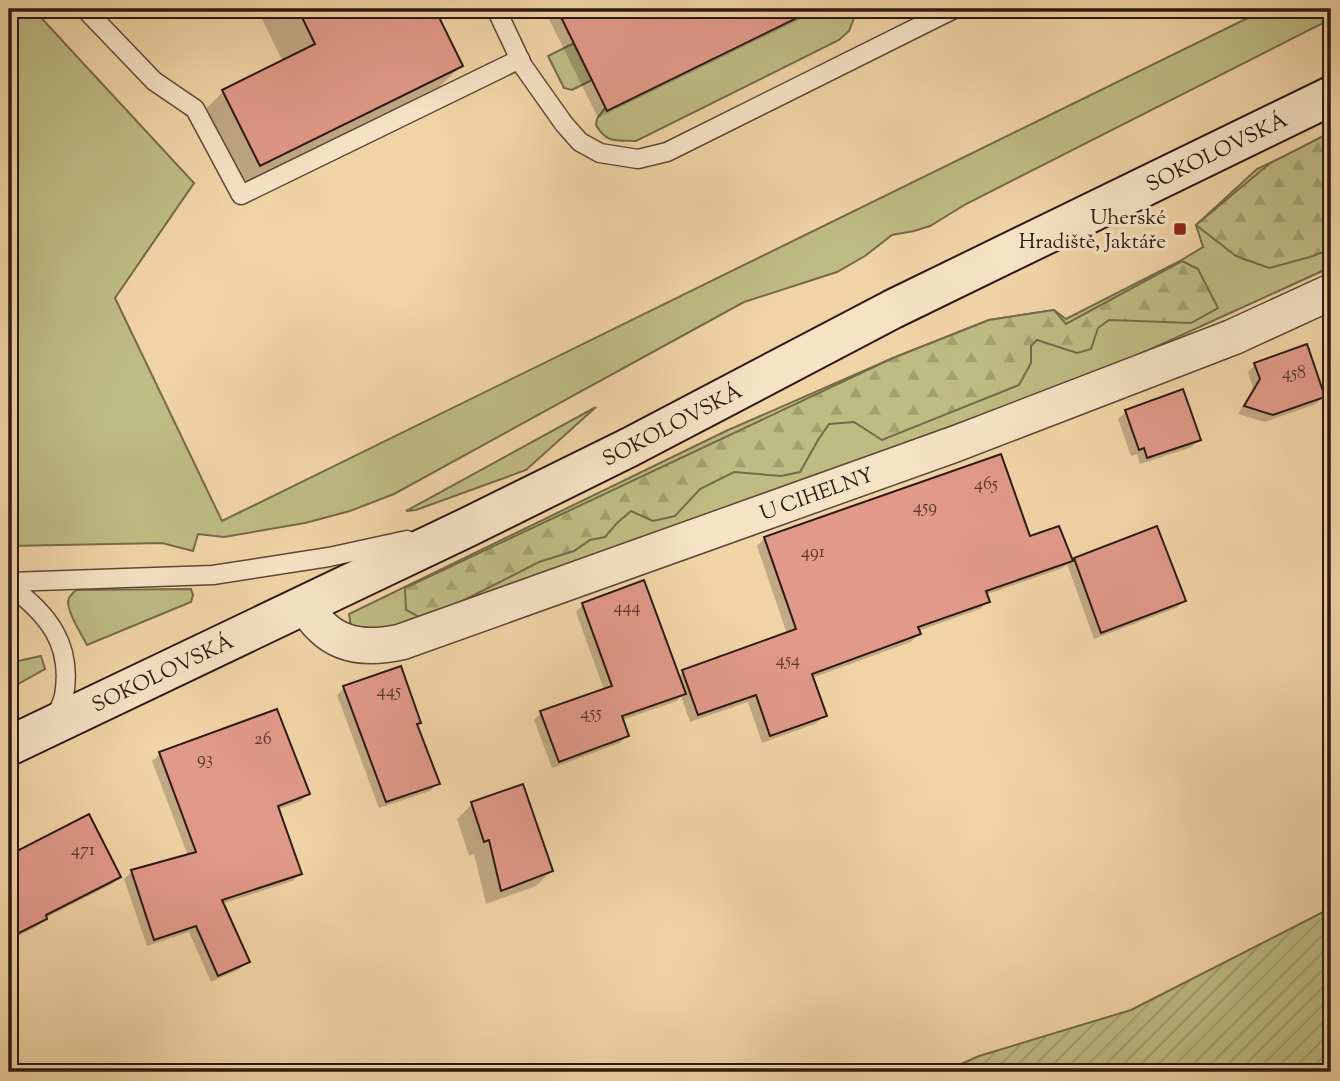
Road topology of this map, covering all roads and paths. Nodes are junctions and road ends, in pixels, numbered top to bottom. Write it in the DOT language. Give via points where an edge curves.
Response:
graph roads {
  1 [pos="85,9"];
  2 [pos="496,9"];
  3 [pos="954,9"];
  4 [pos="520,59"];
  5 [pos="1331,96"];
  6 [pos="1331,292"];
  7 [pos="468,527"];
  8 [pos="9,584"];
  9 [pos="305,605"];
  10 [pos="53,724"];
  11 [pos="9,746"];
  1 -- 4 [label="lane" via="154,81 195,108 241,195"];
  2 -- 4 [label="lane"];
  3 -- 4 [label="lane" via="667,152 638,159 600,153 580,142"];
  5 -- 7 [label="main road, SOKOLOVSKÁ" via="893,309"];
  6 -- 9 [label="street, U CIHELNY" via="1233,337 955,444 401,642 372,646 346,642 321,627"];
  7 -- 8 [label="lane" via="330,557 213,575"];
  7 -- 9 [label="main road, SOKOLOVSKÁ"];
  8 -- 10 [label="lane" via="42,612 56,631 65,671 63,697"];
  9 -- 10 [label="main road, SOKOLOVSKÁ"];
  10 -- 11 [label="main road, SOKOLOVSKÁ"];
}
